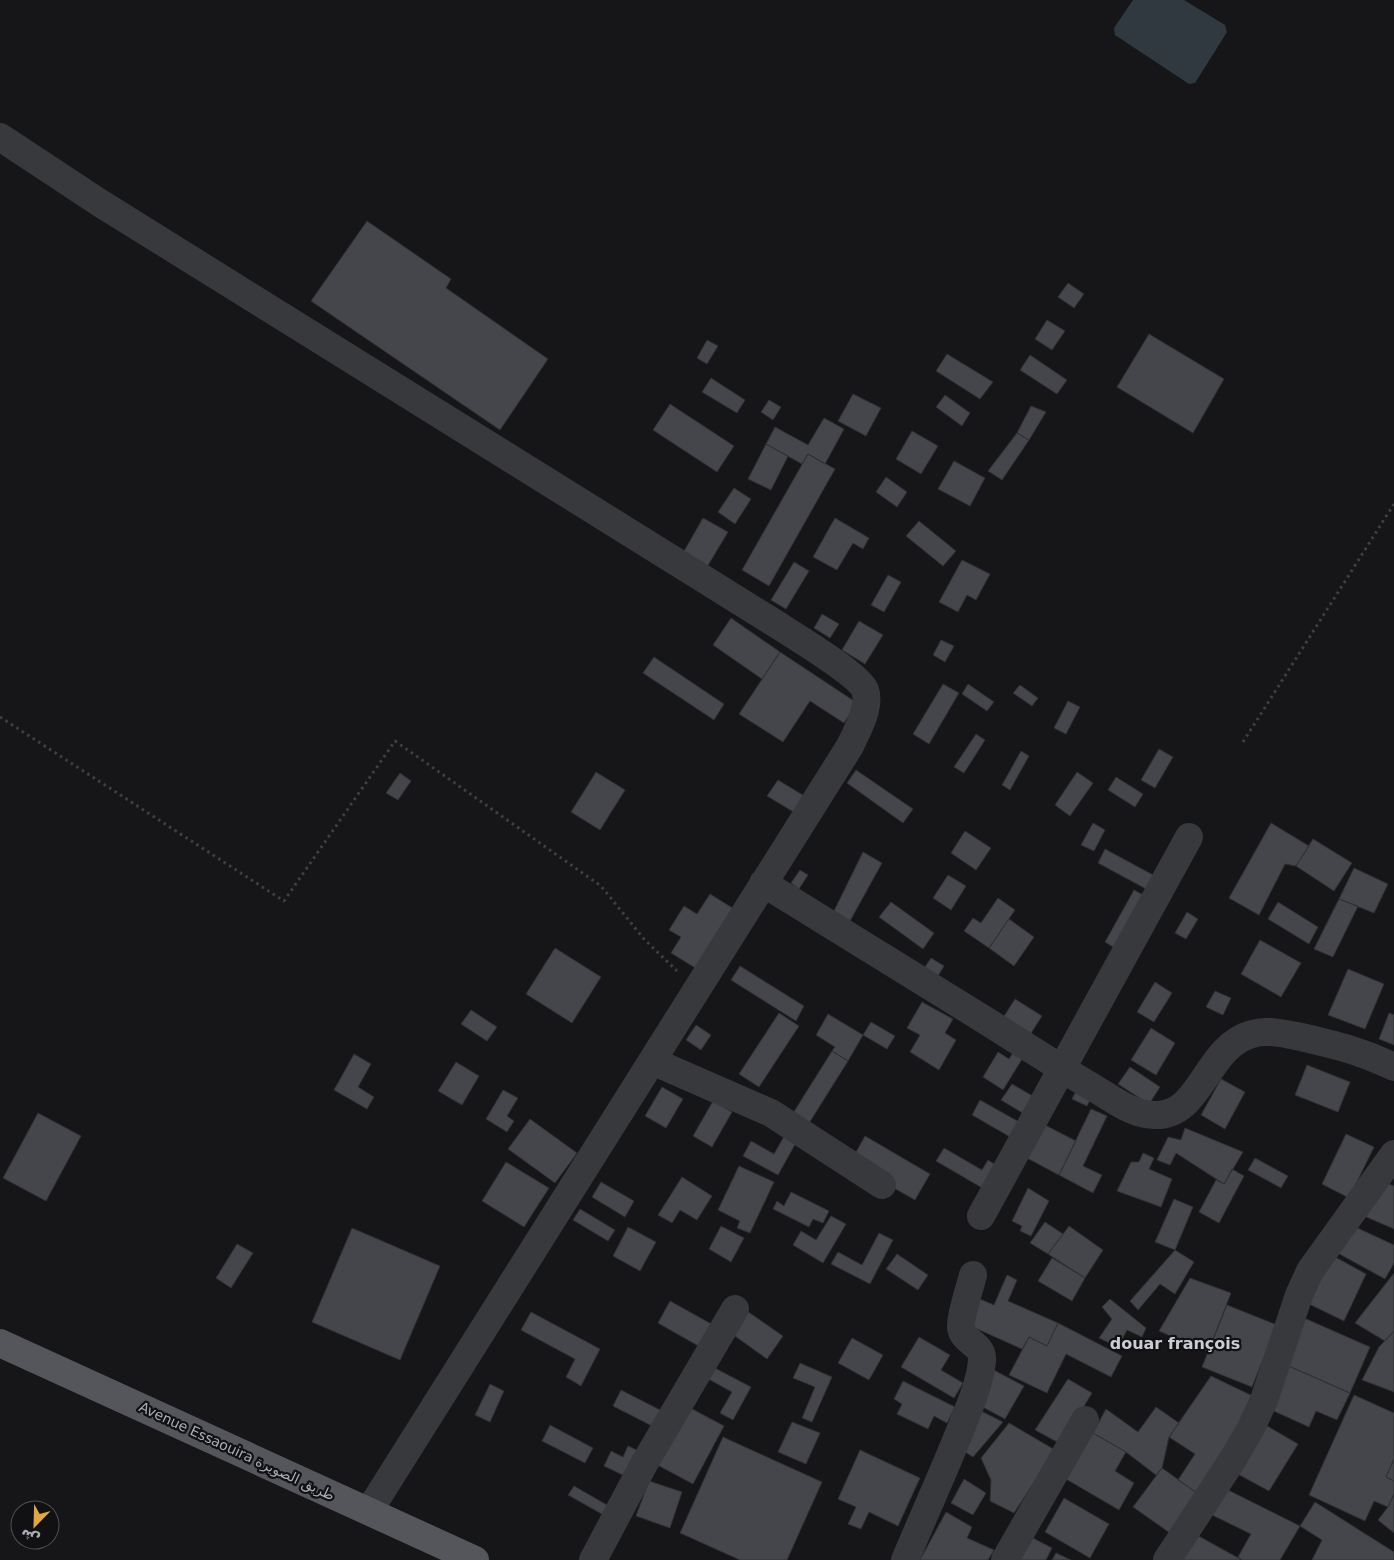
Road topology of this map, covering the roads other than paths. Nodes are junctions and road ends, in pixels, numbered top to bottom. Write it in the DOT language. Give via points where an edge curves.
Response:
graph roads {
  1 [pos="0,137"];
  2 [pos="1188,837"];
  3 [pos="763,883"];
  4 [pos="652,1061"];
  5 [pos="1394,1067"];
  6 [pos="1061,1068"];
  7 [pos="1394,1154"];
  8 [pos="882,1185"];
  9 [pos="981,1216"];
  10 [pos="973,1275"];
  11 [pos="735,1309"];
  12 [pos="0,1343"];
  13 [pos="1085,1420"];
  14 [pos="368,1511"];
  15 [pos="475,1560"];
  16 [pos="592,1560"];
  17 [pos="906,1560"];
  18 [pos="1005,1560"];
  19 [pos="1167,1560"];
  1 -- 3 [label="street" via="100,203 780,627 854,678 865,690 866,704 850,746"];
  2 -- 6 [label="street"];
  3 -- 4 [label="street"];
  3 -- 6 [label="street"];
  4 -- 8 [label="street" via="772,1113"];
  4 -- 14 [label="street"];
  5 -- 6 [label="street" via="1344,1047 1276,1032 1253,1034 1226,1049 1182,1107 1172,1113 1157,1115 1129,1109"];
  6 -- 9 [label="street"];
  7 -- 19 [label="street" via="1310,1271 1267,1391 1250,1428"];
  10 -- 17 [label="street" via="961,1329 979,1347 981,1368 955,1443"];
  11 -- 16 [label="street"];
  12 -- 14 [label="main road, Avenue Essaouira طريق الصويرة"];
  13 -- 18 [label="street"];
  14 -- 15 [label="main road, Avenue Essaouira طريق الصويرة"];
}
